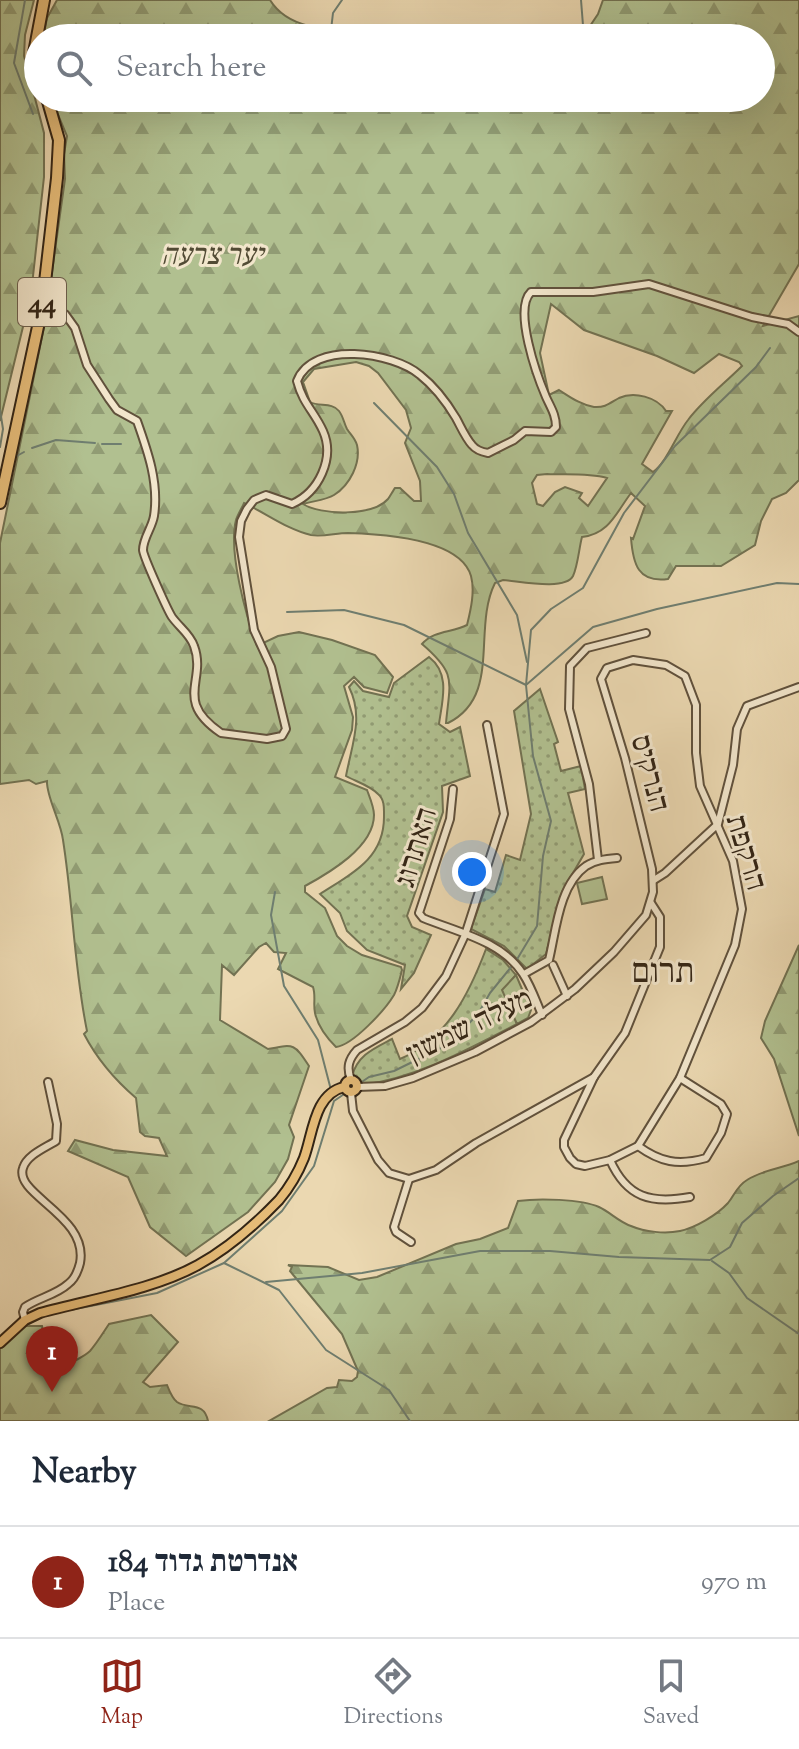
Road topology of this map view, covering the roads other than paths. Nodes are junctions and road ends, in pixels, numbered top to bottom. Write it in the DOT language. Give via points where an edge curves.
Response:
graph roads {
  1 [pos="44,0"];
  2 [pos="39,24"];
  3 [pos="50,112"];
  4 [pos="42,308"];
  5 [pos="799,332"];
  6 [pos="0,503"];
  7 [pos="646,633"];
  8 [pos="601,679"];
  9 [pos="799,687"];
  10 [pos="487,725"];
  11 [pos="453,789"];
  12 [pos="718,824"];
  13 [pos="617,858"];
  14 [pos="598,860"];
  15 [pos="654,880"];
  16 [pos="651,903"];
  17 [pos="465,935"];
  18 [pos="553,965"];
  19 [pos="524,974"];
  20 [pos="567,996"];
  21 [pos="542,1015"];
  22 [pos="594,1077"];
  23 [pos="680,1078"];
  24 [pos="48,1082"];
  25 [pos="351,1087"];
  26 [pos="638,1146"];
  27 [pos="610,1160"];
  28 [pos="409,1179"];
  29 [pos="690,1197"];
  30 [pos="411,1242"];
  31 [pos="25,1320"];
  32 [pos="0,1343"];
  1 -- 2 [label="highway"];
  3 -- 4 [label="highway, 44" via="60,150"];
  4 -- 5 [label="street" via="65,314 109,399 137,421 156,482 145,558 172,617 194,644 195,703 221,733 267,739 282,736 286,729 271,667 254,630 239,537 241,521 254,500 266,495 298,502 322,476 327,444 297,381 307,367 326,358 365,353 406,365 444,401 472,445 488,453 525,431 551,432 556,427 528,339 524,304 531,292 593,292 649,284 788,324"];
  4 -- 6 [label="highway, 44"];
  7 -- 14 [label="street" via="587,648 570,666 569,709 589,784"];
  8 -- 12 [label="street, הרקפת" via="607,668 633,660 666,665 685,676 696,705 700,786"];
  8 -- 15 [label="street, הנרקיס"];
  9 -- 12 [label="street" via="754,701 742,715"];
  10 -- 17 [label="street" via="504,814"];
  11 -- 17 [label="street, האתרוג" via="450,819 419,913"];
  12 -- 15 [label="street"];
  12 -- 23 [label="street, הרקפת" via="733,861 742,909 735,945"];
  13 -- 14 [label="street"];
  14 -- 19 [label="street" via="571,883 549,960"];
  15 -- 16 [label="street, מעלה שמשון"];
  16 -- 20 [label="street, מעלה שמשון" via="632,933"];
  16 -- 22 [label="street" via="661,926 658,954 625,1033"];
  17 -- 19 [label="street" via="502,952"];
  17 -- 25 [label="street" via="446,976 422,1008 351,1056"];
  18 -- 20 [label="street"];
  19 -- 21 [label="street"];
  20 -- 21 [label="street, מעלה שמשון"];
  21 -- 25 [label="street, מעלה שמשון" via="413,1078"];
  22 -- 27 [label="street" via="564,1147 576,1164"];
  22 -- 28 [label="street" via="436,1170"];
  23 -- 26 [label="street, הרקפת"];
  23 -- 26 [label="street" via="721,1104 727,1114 706,1158 668,1163"];
  24 -- 31 [label="street" via="56,1141 29,1158 22,1175 28,1187 67,1220 77,1235 81,1260 70,1284 25,1307"];
  25 -- 28 [label="street" via="353,1111 378,1160 389,1173"];
  25 -- 31 [label="main road" via="335,1091 320,1109 288,1188 243,1235 197,1266 167,1278"];
  26 -- 27 [label="street"];
  27 -- 29 [label="street" via="631,1191 660,1201"];
  28 -- 30 [label="street" via="394,1227"];
  31 -- 32 [label="main road"];
}
